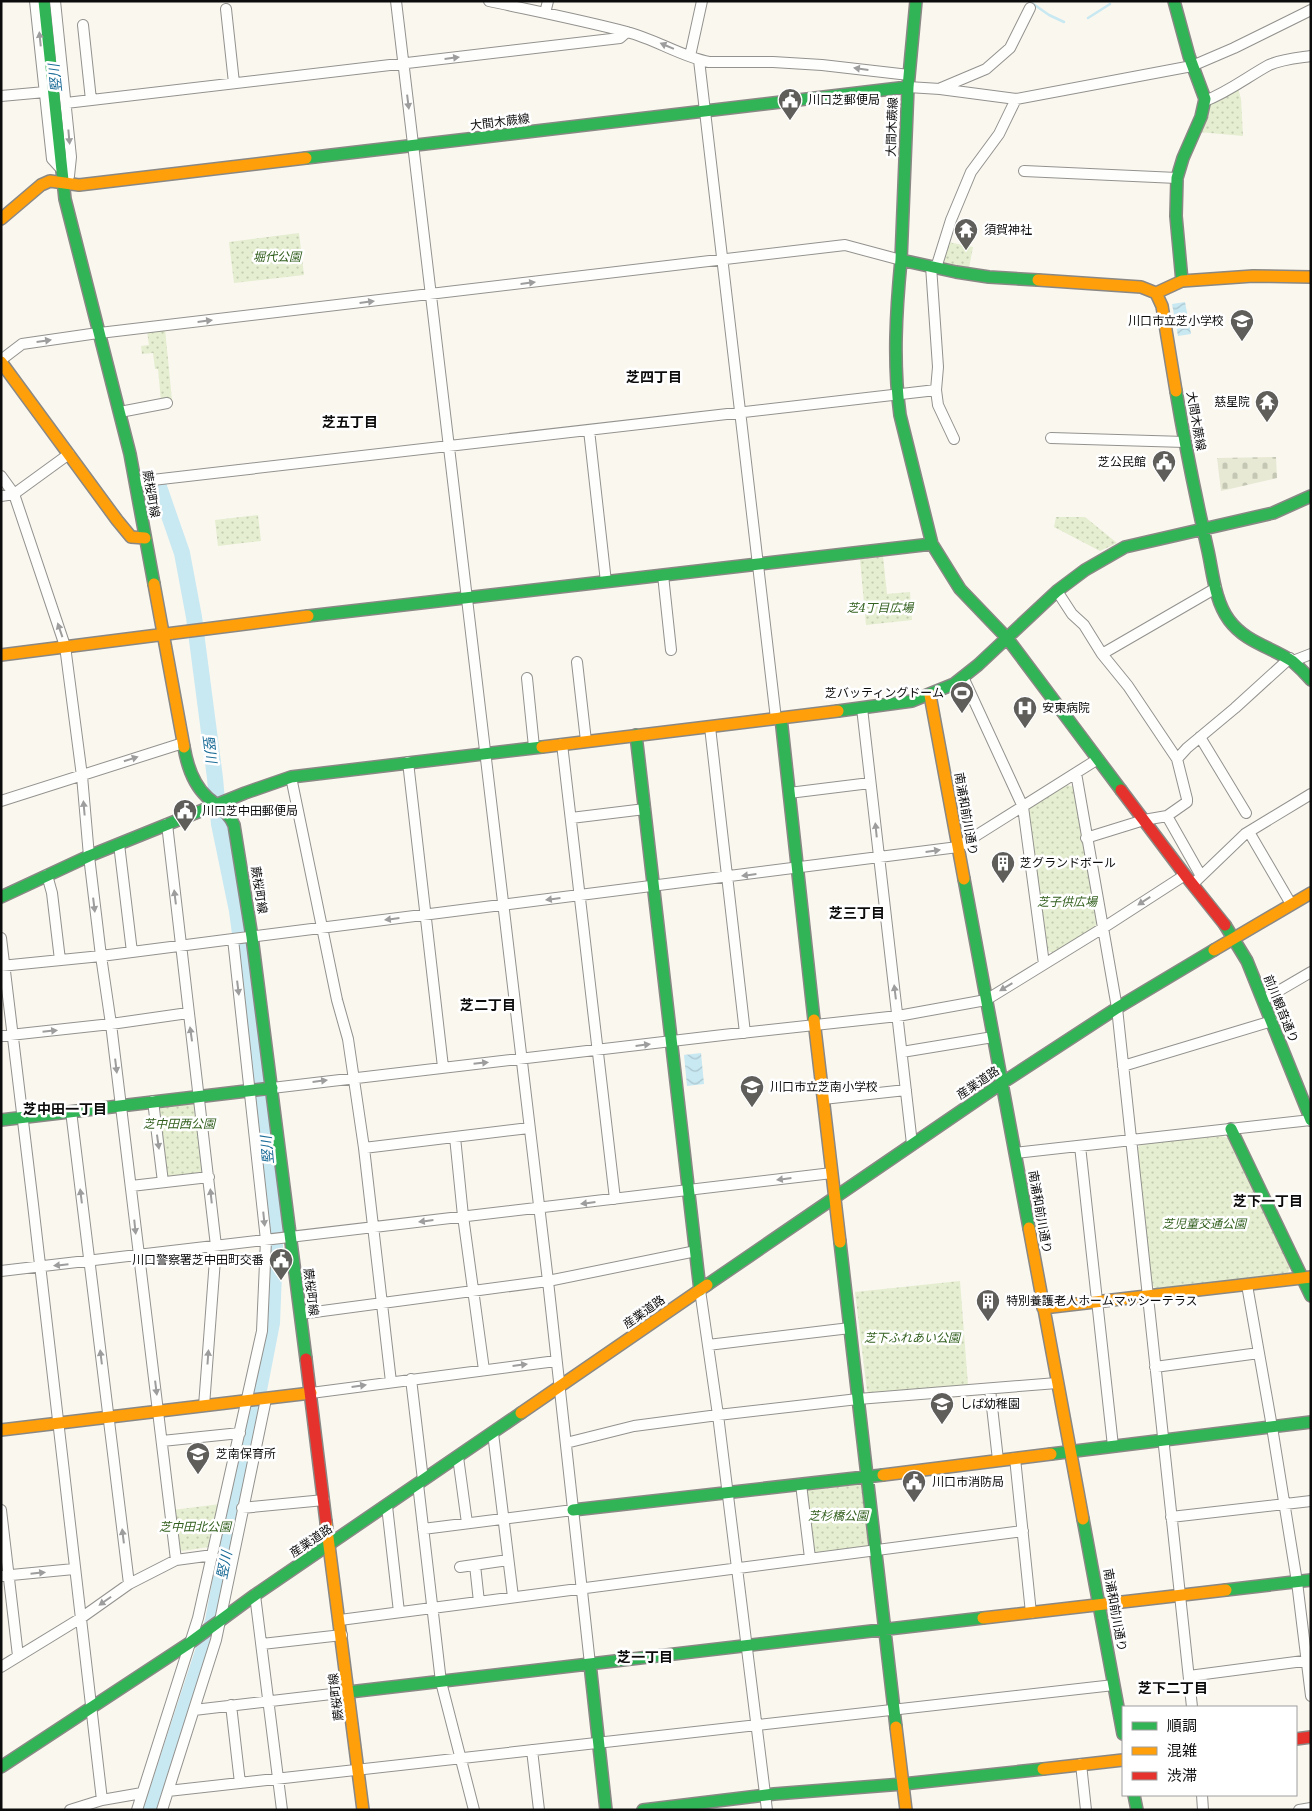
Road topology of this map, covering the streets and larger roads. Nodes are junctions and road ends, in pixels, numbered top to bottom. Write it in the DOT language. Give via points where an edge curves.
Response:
graph roads {
  1 [pos="35,1"];
  2 [pos="44,1"];
  3 [pos="55,1"];
  4 [pos="396,1"];
  5 [pos="489,1"];
  6 [pos="548,1"];
  7 [pos="702,1"];
  8 [pos="916,1"];
  9 [pos="1174,1"];
  10 [pos="1030,8"];
  11 [pos="226,9"];
  12 [pos="1311,10"];
  13 [pos="545,13"];
  14 [pos="84,25"];
  15 [pos="627,32"];
  16 [pos="1311,56"];
  17 [pos="695,58"];
  18 [pos="403,64"];
  19 [pos="1192,66"];
  20 [pos="908,81"];
  21 [pos="234,83"];
  22 [pos="940,89"];
  23 [pos="45,92"];
  24 [pos="1,96"];
  25 [pos="1016,99"];
  26 [pos="91,100"];
  27 [pos="1205,101"];
  28 [pos="66,103"];
  29 [pos="705,112"];
  30 [pos="413,146"];
  31 [pos="62,170"];
  32 [pos="1024,171"];
  33 [pos="1177,178"];
  34 [pos="63,183"];
  35 [pos="1,219"];
  36 [pos="723,260"];
  37 [pos="901,260"];
  38 [pos="934,267"];
  39 [pos="1311,277"];
  40 [pos="1182,281"];
  41 [pos="1156,293"];
  42 [pos="431,294"];
  43 [pos="99,333"];
  44 [pos="1,361"];
  45 [pos="936,390"];
  46 [pos="897,395"];
  47 [pos="167,403"];
  48 [pos="120,412"];
  49 [pos="740,413"];
  50 [pos="589,430"];
  51 [pos="1051,438"];
  52 [pos="954,440"];
  53 [pos="1185,442"];
  54 [pos="449,446"];
  55 [pos="69,454"];
  56 [pos="1,476"];
  57 [pos="135,482"];
  58 [pos="14,494"];
  59 [pos="1,496"];
  60 [pos="1311,496"];
  61 [pos="1202,529"];
  62 [pos="145,538"];
  63 [pos="932,544"];
  64 [pos="758,564"];
  65 [pos="663,575"];
  66 [pos="606,582"];
  67 [pos="1216,588"];
  68 [pos="1057,591"];
  69 [pos="467,598"];
  70 [pos="164,634"];
  71 [pos="1007,638"];
  72 [pos="65,646"];
  73 [pos="671,650"];
  74 [pos="1102,654"];
  75 [pos="1311,654"];
  76 [pos="1,655"];
  77 [pos="1291,660"];
  78 [pos="577,662"];
  79 [pos="964,677"];
  80 [pos="527,678"];
  81 [pos="1311,680"];
  82 [pos="930,695"];
  83 [pos="862,708"];
  84 [pos="778,719"];
  85 [pos="710,726"];
  86 [pos="636,735"];
  87 [pos="1200,737"];
  88 [pos="586,741"];
  89 [pos="183,743"];
  90 [pos="562,744"];
  91 [pos="534,747"];
  92 [pos="485,753"];
  93 [pos="1098,759"];
  94 [pos="1177,759"];
  95 [pos="408,762"];
  96 [pos="1076,773"];
  97 [pos="82,776"];
  98 [pos="291,777"];
  99 [pos="870,783"];
  100 [pos="789,793"];
  101 [pos="1311,794"];
  102 [pos="1,801"];
  103 [pos="218,805"];
  104 [pos="1024,808"];
  105 [pos="645,809"];
  106 [pos="1246,813"];
  107 [pos="1167,816"];
  108 [pos="571,818"];
  109 [pos="1144,820"];
  110 [pos="167,824"];
  111 [pos="1249,832"];
  112 [pos="1086,838"];
  113 [pos="119,844"];
  114 [pos="958,848"];
  115 [pos="89,856"];
  116 [pos="879,858"];
  117 [pos="798,869"];
  118 [pos="47,875"];
  119 [pos="1185,875"];
  120 [pos="727,878"];
  121 [pos="1197,880"];
  122 [pos="654,887"];
  123 [pos="1311,893"];
  124 [pos="581,896"];
  125 [pos="1,897"];
  126 [pos="1291,904"];
  127 [pos="503,906"];
  128 [pos="426,915"];
  129 [pos="322,928"];
  130 [pos="1103,928"];
  131 [pos="250,937"];
  132 [pos="1235,937"];
  133 [pos="1,938"];
  134 [pos="234,939"];
  135 [pos="181,946"];
  136 [pos="132,952"];
  137 [pos="101,956"];
  138 [pos="60,960"];
  139 [pos="1044,964"];
  140 [pos="3,966"];
  141 [pos="1311,972"];
  142 [pos="986,1000"];
  143 [pos="1263,1000"];
  144 [pos="1116,1008"];
  145 [pos="188,1013"];
  146 [pos="898,1016"];
  147 [pos="1272,1021"];
  148 [pos="111,1024"];
  149 [pos="815,1025"];
  150 [pos="744,1033"];
  151 [pos="13,1035"];
  152 [pos="1,1036"];
  153 [pos="993,1037"];
  154 [pos="672,1041"];
  155 [pos="599,1050"];
  156 [pos="902,1052"];
  157 [pos="521,1058"];
  158 [pos="1123,1066"];
  159 [pos="443,1067"];
  160 [pos="354,1077"];
  161 [pos="1002,1084"];
  162 [pos="270,1088"];
  163 [pos="252,1090"];
  164 [pos="906,1090"];
  165 [pos="199,1096"];
  166 [pos="823,1099"];
  167 [pos="153,1102"];
  168 [pos="120,1105"];
  169 [pos="71,1112"];
  170 [pos="22,1118"];
  171 [pos="1,1120"];
  172 [pos="1311,1120"];
  173 [pos="530,1128"];
  174 [pos="1231,1129"];
  175 [pos="455,1137"];
  176 [pos="1130,1141"];
  177 [pos="912,1144"];
  178 [pos="1080,1146"];
  179 [pos="364,1148"];
  180 [pos="1015,1153"];
  181 [pos="832,1173"];
  182 [pos="209,1177"];
  183 [pos="163,1182"];
  184 [pos="131,1186"];
  185 [pos="689,1191"];
  186 [pos="835,1198"];
  187 [pos="615,1199"];
  188 [pos="539,1209"];
  189 [pos="463,1216"];
  190 [pos="373,1226"];
  191 [pos="287,1238"];
  192 [pos="268,1240"];
  193 [pos="216,1246"];
  194 [pos="696,1251"];
  195 [pos="138,1256"];
  196 [pos="89,1262"];
  197 [pos="40,1267"];
  198 [pos="1,1271"];
  199 [pos="1307,1278"];
  200 [pos="548,1281"];
  201 [pos="1247,1285"];
  202 [pos="700,1290"];
  203 [pos="474,1291"];
  204 [pos="1147,1296"];
  205 [pos="1311,1296"];
  206 [pos="1098,1302"];
  207 [pos="382,1303"];
  208 [pos="1043,1308"];
  209 [pos="300,1314"];
  210 [pos="850,1328"];
  211 [pos="708,1345"];
  212 [pos="1259,1353"];
  213 [pos="556,1361"];
  214 [pos="1155,1367"];
  215 [pos="484,1370"];
  216 [pos="411,1379"];
  217 [pos="390,1382"];
  218 [pos="1057,1383"];
  219 [pos="560,1388"];
  220 [pos="990,1389"];
  221 [pos="311,1394"];
  222 [pos="858,1399"];
  223 [pos="264,1400"];
  224 [pos="249,1401"];
  225 [pos="204,1406"];
  226 [pos="159,1412"];
  227 [pos="718,1415"];
  228 [pos="109,1418"];
  229 [pos="1311,1422"];
  230 [pos="60,1424"];
  231 [pos="1272,1427"];
  232 [pos="1,1430"];
  233 [pos="240,1433"];
  234 [pos="493,1433"];
  235 [pos="162,1441"];
  236 [pos="1163,1441"];
  237 [pos="566,1443"];
  238 [pos="1113,1446"];
  239 [pos="1070,1452"];
  240 [pos="458,1457"];
  241 [pos="1015,1458"];
  242 [pos="998,1460"];
  243 [pos="867,1476"];
  244 [pos="420,1482"];
  245 [pos="801,1484"];
  246 [pos="728,1493"];
  247 [pos="324,1500"];
  248 [pos="1311,1501"];
  249 [pos="1284,1504"];
  250 [pos="387,1506"];
  251 [pos="242,1508"];
  252 [pos="1,1510"];
  253 [pos="573,1510"];
  254 [pos="1171,1517"];
  255 [pos="503,1519"];
  256 [pos="467,1523"];
  257 [pos="423,1529"];
  258 [pos="1023,1531"];
  259 [pos="329,1546"];
  260 [pos="876,1549"];
  261 [pos="213,1555"];
  262 [pos="810,1558"];
  263 [pos="176,1560"];
  264 [pos="508,1560"];
  265 [pos="475,1565"];
  266 [pos="460,1566"];
  267 [pos="736,1568"];
  268 [pos="74,1569"];
  269 [pos="6,1576"];
  270 [pos="1311,1580"];
  271 [pos="1297,1582"];
  272 [pos="129,1584"];
  273 [pos="582,1588"];
  274 [pos="255,1595"];
  275 [pos="1179,1596"];
  276 [pos="513,1597"];
  277 [pos="479,1602"];
  278 [pos="1100,1605"];
  279 [pos="431,1608"];
  280 [pos="399,1612"];
  281 [pos="1031,1613"];
  282 [pos="81,1618"];
  283 [pos="340,1620"];
  284 [pos="220,1621"];
  285 [pos="886,1630"];
  286 [pos="342,1635"];
  287 [pos="191,1642"];
  288 [pos="262,1644"];
  289 [pos="746,1646"];
  290 [pos="18,1656"];
  291 [pos="1308,1661"];
  292 [pos="590,1664"];
  293 [pos="1,1667"];
  294 [pos="1189,1676"];
  295 [pos="442,1682"];
  296 [pos="1114,1684"];
  297 [pos="349,1692"];
  298 [pos="1311,1696"];
  299 [pos="269,1700"];
  300 [pos="231,1705"];
  301 [pos="1192,1706"];
  302 [pos="91,1708"];
  303 [pos="894,1709"];
  304 [pos="194,1710"];
  305 [pos="756,1725"];
  306 [pos="1122,1728"];
  307 [pos="1311,1737"];
  308 [pos="1297,1739"];
  309 [pos="599,1742"];
  310 [pos="532,1750"];
  311 [pos="461,1758"];
  312 [pos="1122,1760"];
  313 [pos="1081,1764"];
  314 [pos="1,1766"];
  315 [pos="358,1769"];
  316 [pos="278,1778"];
  317 [pos="240,1782"];
  318 [pos="903,1784"];
  319 [pos="168,1791"];
  320 [pos="142,1793"];
  321 [pos="765,1796"];
  322 [pos="1134,1796"];
  323 [pos="1202,1796"];
  324 [pos="102,1800"];
  325 [pos="1311,1808"];
  326 [pos="70,1810"];
  327 [pos="137,1810"];
  328 [pos="162,1810"];
  329 [pos="282,1810"];
  330 [pos="363,1810"];
  331 [pos="474,1810"];
  332 [pos="539,1810"];
  333 [pos="606,1810"];
  334 [pos="643,1810"];
  335 [pos="767,1810"];
  336 [pos="906,1810"];
  337 [pos="1086,1810"];
  338 [pos="1137,1810"];
  339 [pos="1203,1810"];
  340 [pos="1299,1810"];
  23 -- 1 [label="street, one-way"];
  2 -- 31 [label="street, 蕨桜町線"];
  3 -- 28 [label="street"];
  4 -- 18 [label="street"];
  5 -- 13 [label="street"];
  6 -- 13 [label="street"];
  7 -- 17 [label="street"];
  8 -- 20 [label="street"];
  9 -- 19 [label="street"];
  10 -- 22 [label="street" via="1010,48 986,69"];
  11 -- 21 [label="street"];
  12 -- 19 [label="street"];
  13 -- 15 [label="street"];
  14 -- 26 [label="street"];
  17 -- 15 [label="street, one-way"];
  18 -- 15 [label="street, one-way" via="620,38"];
  16 -- 27 [label="street" via="1290,58 1270,65"];
  20 -- 17 [label="street, one-way" via="822,65 709,62"];
  17 -- 29 [label="street"];
  18 -- 21 [label="street"];
  18 -- 30 [label="street, one-way"];
  19 -- 25 [label="street"];
  19 -- 27 [label="street"];
  20 -- 22 [label="street"];
  20 -- 29 [label="street, 大間木蕨線"];
  20 -- 37 [label="street, 大間木蕨線"];
  21 -- 26 [label="street"];
  22 -- 25 [label="street"];
  23 -- 24 [label="street"];
  23 -- 31 [label="street" via="52,159"];
  25 -- 38 [label="street" via="999,134 971,172"];
  26 -- 28 [label="street"];
  27 -- 33 [label="street"];
  28 -- 34 [label="street, one-way" via="71,157 69,176"];
  29 -- 30 [label="street, 大間木蕨線"];
  29 -- 36 [label="street"];
  30 -- 34 [label="street, 大間木蕨線" via="79,185"];
  30 -- 42 [label="street"];
  31 -- 34 [label="street, 蕨桜町線"];
  32 -- 33 [label="street"];
  33 -- 40 [label="street"];
  34 -- 35 [label="street, 大間木蕨線" via="45,182"];
  34 -- 43 [label="street, 蕨桜町線"];
  36 -- 37 [label="street" via="845,245"];
  42 -- 36 [label="street, one-way"];
  36 -- 49 [label="street"];
  37 -- 38 [label="street"];
  37 -- 46 [label="street, 大間木蕨線" via="895,343"];
  38 -- 41 [label="street" via="989,277 1141,287"];
  38 -- 45 [label="street"];
  39 -- 40 [label="street" via="1253,276"];
  40 -- 41 [label="street"];
  41 -- 53 [label="street, 大間木蕨線" via="1162,306"];
  43 -- 42 [label="street, one-way"];
  42 -- 54 [label="street"];
  44 -- 43 [label="street, one-way" via="22,344"];
  43 -- 48 [label="street, 蕨桜町線"];
  44 -- 55 [label="street"];
  45 -- 46 [label="street"];
  45 -- 52 [label="street" via="938,405"];
  46 -- 49 [label="street"];
  46 -- 63 [label="street, 大間木蕨線"];
  47 -- 48 [label="street"];
  48 -- 57 [label="street, 蕨桜町線"];
  49 -- 50 [label="street"];
  49 -- 64 [label="street"];
  50 -- 54 [label="street"];
  50 -- 66 [label="street"];
  51 -- 53 [label="street"];
  53 -- 61 [label="street, 大間木蕨線"];
  54 -- 57 [label="street"];
  54 -- 69 [label="street"];
  55 -- 58 [label="street"];
  55 -- 62 [label="street" via="128,534 134,538"];
  56 -- 58 [label="street"];
  57 -- 62 [label="street, 蕨桜町線"];
  58 -- 59 [label="street"];
  72 -- 58 [label="street, one-way"];
  60 -- 61 [label="street" via="1274,513"];
  61 -- 67 [label="street, 大間木蕨線"];
  61 -- 68 [label="street" via="1124,547 1084,570"];
  62 -- 70 [label="street, 蕨桜町線"];
  63 -- 64 [label="street"];
  63 -- 71 [label="street, 大間木蕨線" via="960,589"];
  64 -- 65 [label="street"];
  64 -- 84 [label="street"];
  65 -- 66 [label="street"];
  65 -- 73 [label="street"];
  66 -- 69 [label="street"];
  67 -- 74 [label="street"];
  67 -- 77 [label="street, 大間木蕨線" via="1234,627"];
  68 -- 71 [label="street"];
  68 -- 74 [label="street"];
  69 -- 70 [label="street"];
  69 -- 92 [label="street"];
  70 -- 72 [label="street"];
  70 -- 89 [label="street, 蕨桜町線"];
  71 -- 79 [label="street"];
  71 -- 93 [label="street, 前川観音通り"];
  72 -- 76 [label="street"];
  72 -- 97 [label="street"];
  74 -- 94 [label="street" via="1128,686"];
  75 -- 77 [label="street"];
  77 -- 81 [label="street, 大間木蕨線"];
  77 -- 87 [label="street"];
  78 -- 88 [label="street"];
  79 -- 82 [label="street"];
  79 -- 104 [label="street"];
  80 -- 91 [label="street"];
  82 -- 83 [label="street"];
  82 -- 114 [label="street, 南浦和前川通り"];
  83 -- 84 [label="street"];
  83 -- 99 [label="street"];
  84 -- 85 [label="street"];
  84 -- 100 [label="street"];
  85 -- 86 [label="street"];
  85 -- 120 [label="street"];
  86 -- 88 [label="street"];
  86 -- 105 [label="street"];
  87 -- 94 [label="street"];
  87 -- 106 [label="street"];
  88 -- 90 [label="street"];
  97 -- 89 [label="street, one-way"];
  89 -- 103 [label="street, 蕨桜町線" via="194,780"];
  90 -- 91 [label="street"];
  90 -- 108 [label="street"];
  91 -- 92 [label="street"];
  92 -- 95 [label="street"];
  92 -- 127 [label="street"];
  93 -- 96 [label="street"];
  93 -- 109 [label="street, 前川観音通り"];
  94 -- 107 [label="street" via="1188,799"];
  95 -- 98 [label="street"];
  95 -- 128 [label="street"];
  96 -- 104 [label="street"];
  96 -- 112 [label="street"];
  97 -- 102 [label="street"];
  115 -- 97 [label="street, one-way"];
  98 -- 103 [label="street"];
  98 -- 129 [label="street"];
  99 -- 100 [label="street"];
  116 -- 99 [label="street, one-way"];
  100 -- 117 [label="street"];
  101 -- 111 [label="street"];
  103 -- 110 [label="street"];
  103 -- 131 [label="street, 蕨桜町線" via="229,813 234,825"];
  104 -- 114 [label="street"];
  104 -- 139 [label="street"];
  105 -- 108 [label="street"];
  105 -- 122 [label="street"];
  107 -- 109 [label="street"];
  107 -- 121 [label="street"];
  108 -- 124 [label="street"];
  109 -- 112 [label="street"];
  109 -- 119 [label="street, 前川観音通り"];
  110 -- 113 [label="street"];
  135 -- 110 [label="street, one-way"];
  111 -- 121 [label="street"];
  111 -- 126 [label="street"];
  112 -- 130 [label="street"];
  113 -- 115 [label="street"];
  113 -- 136 [label="street"];
  116 -- 114 [label="street, one-way"];
  114 -- 142 [label="street, 南浦和前川通り"];
  115 -- 118 [label="street"];
  115 -- 137 [label="street, one-way"];
  116 -- 117 [label="street"];
  146 -- 116 [label="street, one-way"];
  117 -- 120 [label="street, one-way"];
  117 -- 149 [label="street"];
  118 -- 125 [label="street"];
  118 -- 138 [label="street"];
  119 -- 121 [label="street, 前川観音通り"];
  119 -- 130 [label="street, one-way"];
  120 -- 122 [label="street"];
  120 -- 150 [label="street"];
  121 -- 132 [label="street, 前川観音通り"];
  122 -- 124 [label="street"];
  122 -- 154 [label="street"];
  123 -- 126 [label="street, 産業道路"];
  124 -- 127 [label="street, one-way"];
  124 -- 155 [label="street"];
  126 -- 132 [label="street, 産業道路"];
  127 -- 128 [label="street"];
  127 -- 157 [label="street"];
  128 -- 129 [label="street, one-way"];
  128 -- 159 [label="street"];
  129 -- 131 [label="street"];
  129 -- 160 [label="street"];
  130 -- 139 [label="street"];
  130 -- 144 [label="street"];
  131 -- 134 [label="street"];
  131 -- 162 [label="street, 蕨桜町線"];
  132 -- 143 [label="street, 前川観音通り"];
  132 -- 144 [label="street, 産業道路"];
  133 -- 140 [label="street"];
  134 -- 135 [label="street"];
  134 -- 163 [label="street, one-way"];
  135 -- 136 [label="street"];
  135 -- 145 [label="street"];
  136 -- 137 [label="street"];
  137 -- 138 [label="street"];
  137 -- 148 [label="street"];
  138 -- 140 [label="street"];
  139 -- 142 [label="street, one-way"];
  140 -- 151 [label="street"];
  141 -- 143 [label="street"];
  142 -- 146 [label="street"];
  142 -- 153 [label="street, 南浦和前川通り"];
  143 -- 147 [label="street, 前川観音通り"];
  144 -- 158 [label="street"];
  144 -- 161 [label="street, 産業道路"];
  145 -- 148 [label="street"];
  165 -- 145 [label="street, one-way"];
  146 -- 149 [label="street"];
  146 -- 156 [label="street"];
  147 -- 158 [label="street"];
  147 -- 172 [label="street, 前川観音通り"];
  151 -- 148 [label="street, one-way"];
  148 -- 168 [label="street, one-way"];
  149 -- 150 [label="street"];
  149 -- 166 [label="street"];
  150 -- 154 [label="street"];
  151 -- 152 [label="street"];
  151 -- 170 [label="street"];
  153 -- 156 [label="street"];
  153 -- 161 [label="street, 南浦和前川通り"];
  155 -- 154 [label="street, one-way"];
  154 -- 185 [label="street"];
  155 -- 157 [label="street"];
  155 -- 187 [label="street"];
  156 -- 164 [label="street"];
  159 -- 157 [label="street, one-way"];
  157 -- 173 [label="street"];
  158 -- 176 [label="street"];
  159 -- 160 [label="street"];
  162 -- 160 [label="street, one-way"];
  160 -- 179 [label="street"];
  161 -- 177 [label="street, 産業道路"];
  161 -- 180 [label="street, 南浦和前川通り"];
  162 -- 163 [label="street"];
  162 -- 191 [label="street, 蕨桜町線"];
  163 -- 165 [label="street"];
  163 -- 192 [label="street, one-way"];
  164 -- 166 [label="street"];
  164 -- 177 [label="street"];
  165 -- 167 [label="street"];
  165 -- 182 [label="street"];
  166 -- 181 [label="street"];
  167 -- 168 [label="street"];
  167 -- 183 [label="street, one-way"];
  168 -- 169 [label="street"];
  168 -- 184 [label="street"];
  169 -- 170 [label="street"];
  196 -- 169 [label="street, one-way"];
  170 -- 171 [label="street"];
  170 -- 197 [label="street"];
  172 -- 174 [label="street"];
  173 -- 175 [label="street"];
  173 -- 188 [label="street"];
  174 -- 176 [label="street"];
  174 -- 199 [label="street"];
  175 -- 179 [label="street"];
  175 -- 189 [label="street"];
  176 -- 178 [label="street"];
  176 -- 204 [label="street"];
  177 -- 186 [label="street, 産業道路"];
  178 -- 180 [label="street"];
  178 -- 206 [label="street"];
  179 -- 190 [label="street"];
  180 -- 208 [label="street, 南浦和前川通り"];
  181 -- 185 [label="street, one-way"];
  181 -- 186 [label="street"];
  182 -- 183 [label="street"];
  193 -- 182 [label="street, one-way"];
  183 -- 184 [label="street"];
  184 -- 195 [label="street, one-way"];
  185 -- 187 [label="street"];
  185 -- 194 [label="street"];
  186 -- 202 [label="street, 産業道路"];
  186 -- 210 [label="street"];
  187 -- 188 [label="street, one-way"];
  188 -- 189 [label="street"];
  188 -- 200 [label="street"];
  189 -- 190 [label="street, one-way"];
  189 -- 203 [label="street"];
  190 -- 191 [label="street"];
  190 -- 207 [label="street"];
  191 -- 192 [label="street"];
  191 -- 209 [label="street, 蕨桜町線"];
  192 -- 193 [label="street"];
  192 -- 224 [label="street" via="262,1331"];
  193 -- 195 [label="street"];
  225 -- 193 [label="street, one-way"];
  194 -- 200 [label="street"];
  194 -- 202 [label="street"];
  195 -- 196 [label="street"];
  195 -- 226 [label="street, one-way"];
  196 -- 197 [label="street, one-way"];
  228 -- 196 [label="street, one-way"];
  197 -- 198 [label="street"];
  197 -- 230 [label="street"];
  199 -- 201 [label="street"];
  199 -- 205 [label="street"];
  200 -- 203 [label="street"];
  200 -- 213 [label="street"];
  201 -- 204 [label="street"];
  201 -- 212 [label="street"];
  202 -- 211 [label="street"];
  202 -- 219 [label="street, 産業道路"];
  203 -- 207 [label="street"];
  203 -- 215 [label="street"];
  204 -- 206 [label="street"];
  204 -- 214 [label="street"];
  206 -- 208 [label="street"];
  206 -- 238 [label="street"];
  207 -- 209 [label="street"];
  207 -- 217 [label="street"];
  208 -- 218 [label="street, 南浦和前川通り"];
  209 -- 221 [label="street, 蕨桜町線"];
  210 -- 211 [label="street"];
  210 -- 222 [label="street"];
  211 -- 227 [label="street"];
  212 -- 214 [label="street"];
  212 -- 231 [label="street"];
  215 -- 213 [label="street, one-way"];
  213 -- 219 [label="street"];
  214 -- 236 [label="street"];
  215 -- 216 [label="street"];
  216 -- 217 [label="street"];
  216 -- 244 [label="street"];
  221 -- 217 [label="street, one-way"];
  218 -- 220 [label="street"];
  218 -- 239 [label="street, 南浦和前川通り"];
  219 -- 234 [label="street, 産業道路"];
  219 -- 237 [label="street"];
  220 -- 222 [label="street"];
  220 -- 242 [label="street"];
  221 -- 223 [label="street"];
  221 -- 247 [label="street, 蕨桜町線"];
  222 -- 227 [label="street"];
  222 -- 243 [label="street"];
  223 -- 224 [label="street"];
  223 -- 251 [label="street"];
  224 -- 225 [label="street"];
  224 -- 233 [label="street"];
  225 -- 226 [label="street"];
  226 -- 228 [label="street"];
  226 -- 235 [label="street"];
  227 -- 237 [label="street" via="634,1426"];
  227 -- 246 [label="street"];
  228 -- 230 [label="street"];
  272 -- 228 [label="street, one-way"];
  229 -- 231 [label="street"];
  230 -- 232 [label="street"];
  230 -- 268 [label="street"];
  231 -- 236 [label="street"];
  231 -- 249 [label="street"];
  233 -- 235 [label="street"];
  233 -- 261 [label="street"];
  234 -- 240 [label="street, 産業道路"];
  234 -- 255 [label="street"];
  235 -- 263 [label="street"];
  236 -- 238 [label="street"];
  236 -- 254 [label="street"];
  237 -- 253 [label="street"];
  238 -- 239 [label="street"];
  239 -- 241 [label="street"];
  239 -- 278 [label="street, 南浦和前川通り"];
  240 -- 244 [label="street, 産業道路"];
  240 -- 256 [label="street"];
  241 -- 242 [label="street"];
  241 -- 258 [label="street"];
  242 -- 243 [label="street"];
  243 -- 245 [label="street"];
  243 -- 260 [label="street"];
  244 -- 250 [label="street, 産業道路"];
  244 -- 257 [label="street"];
  245 -- 246 [label="street"];
  245 -- 262 [label="street"];
  246 -- 253 [label="street"];
  246 -- 267 [label="street"];
  247 -- 251 [label="street"];
  247 -- 259 [label="street, 蕨桜町線"];
  248 -- 249 [label="street"];
  249 -- 254 [label="street"];
  249 -- 271 [label="street"];
  250 -- 259 [label="street, 産業道路"];
  250 -- 280 [label="street"];
  251 -- 284 [label="street"];
  252 -- 269 [label="street"];
  253 -- 255 [label="street"];
  253 -- 273 [label="street"];
  254 -- 275 [label="street"];
  255 -- 256 [label="street"];
  255 -- 264 [label="street"];
  256 -- 257 [label="street"];
  257 -- 279 [label="street"];
  258 -- 260 [label="street"];
  258 -- 281 [label="street"];
  259 -- 274 [label="street, 産業道路"];
  259 -- 283 [label="street, 蕨桜町線"];
  260 -- 262 [label="street"];
  260 -- 285 [label="street"];
  261 -- 263 [label="street"];
  261 -- 287 [label="street"];
  262 -- 267 [label="street"];
  263 -- 272 [label="street"];
  264 -- 265 [label="street"];
  264 -- 276 [label="street"];
  265 -- 266 [label="street"];
  265 -- 277 [label="street"];
  267 -- 273 [label="street"];
  267 -- 289 [label="street"];
  269 -- 268 [label="street, one-way"];
  268 -- 282 [label="street"];
  269 -- 290 [label="street"];
  270 -- 271 [label="street"];
  271 -- 275 [label="street"];
  271 -- 291 [label="street"];
  272 -- 282 [label="street, one-way"];
  273 -- 276 [label="street"];
  273 -- 292 [label="street"];
  274 -- 284 [label="street, 産業道路"];
  274 -- 288 [label="street"];
  275 -- 278 [label="street"];
  275 -- 294 [label="street"];
  276 -- 277 [label="street"];
  277 -- 279 [label="street"];
  278 -- 281 [label="street"];
  278 -- 296 [label="street, 南浦和前川通り"];
  279 -- 280 [label="street"];
  279 -- 295 [label="street"];
  280 -- 283 [label="street"];
  281 -- 285 [label="street"];
  282 -- 290 [label="street"];
  282 -- 302 [label="street"];
  283 -- 286 [label="street, 蕨桜町線"];
  284 -- 287 [label="street, 産業道路"];
  284 -- 304 [label="street"];
  285 -- 289 [label="street"];
  285 -- 303 [label="street"];
  286 -- 288 [label="street"];
  286 -- 297 [label="street, 蕨桜町線"];
  287 -- 302 [label="street, 産業道路"];
  287 -- 320 [label="street"];
  288 -- 299 [label="street"];
  289 -- 292 [label="street"];
  289 -- 305 [label="street"];
  290 -- 293 [label="street"];
  291 -- 294 [label="street"];
  291 -- 298 [label="street"];
  292 -- 295 [label="street"];
  292 -- 309 [label="street"];
  294 -- 301 [label="street"];
  295 -- 297 [label="street"];
  295 -- 311 [label="street"];
  296 -- 303 [label="street"];
  296 -- 306 [label="street, 南浦和前川通り"];
  297 -- 299 [label="street"];
  297 -- 315 [label="street, 蕨桜町線"];
  299 -- 300 [label="street"];
  299 -- 316 [label="street"];
  300 -- 304 [label="street"];
  300 -- 317 [label="street"];
  302 -- 314 [label="street, 産業道路"];
  302 -- 324 [label="street"];
  303 -- 305 [label="street"];
  303 -- 318 [label="street"];
  304 -- 319 [label="street"];
  305 -- 309 [label="street"];
  305 -- 321 [label="street"];
  307 -- 308 [label="street"];
  309 -- 310 [label="street"];
  309 -- 333 [label="street"];
  310 -- 311 [label="street"];
  310 -- 332 [label="street"];
  311 -- 315 [label="street"];
  311 -- 331 [label="street"];
  312 -- 313 [label="street"];
  313 -- 318 [label="street"];
  313 -- 337 [label="street"];
  315 -- 316 [label="street"];
  315 -- 330 [label="street, 蕨桜町線"];
  316 -- 317 [label="street"];
  316 -- 329 [label="street"];
  317 -- 319 [label="street"];
  318 -- 321 [label="street"];
  318 -- 336 [label="street"];
  319 -- 328 [label="street"];
  320 -- 324 [label="street"];
  320 -- 327 [label="street"];
  321 -- 334 [label="street"];
  321 -- 335 [label="street"];
  322 -- 338 [label="street"];
  323 -- 339 [label="street"];
  324 -- 326 [label="street"];
  325 -- 340 [label="street"];
}
